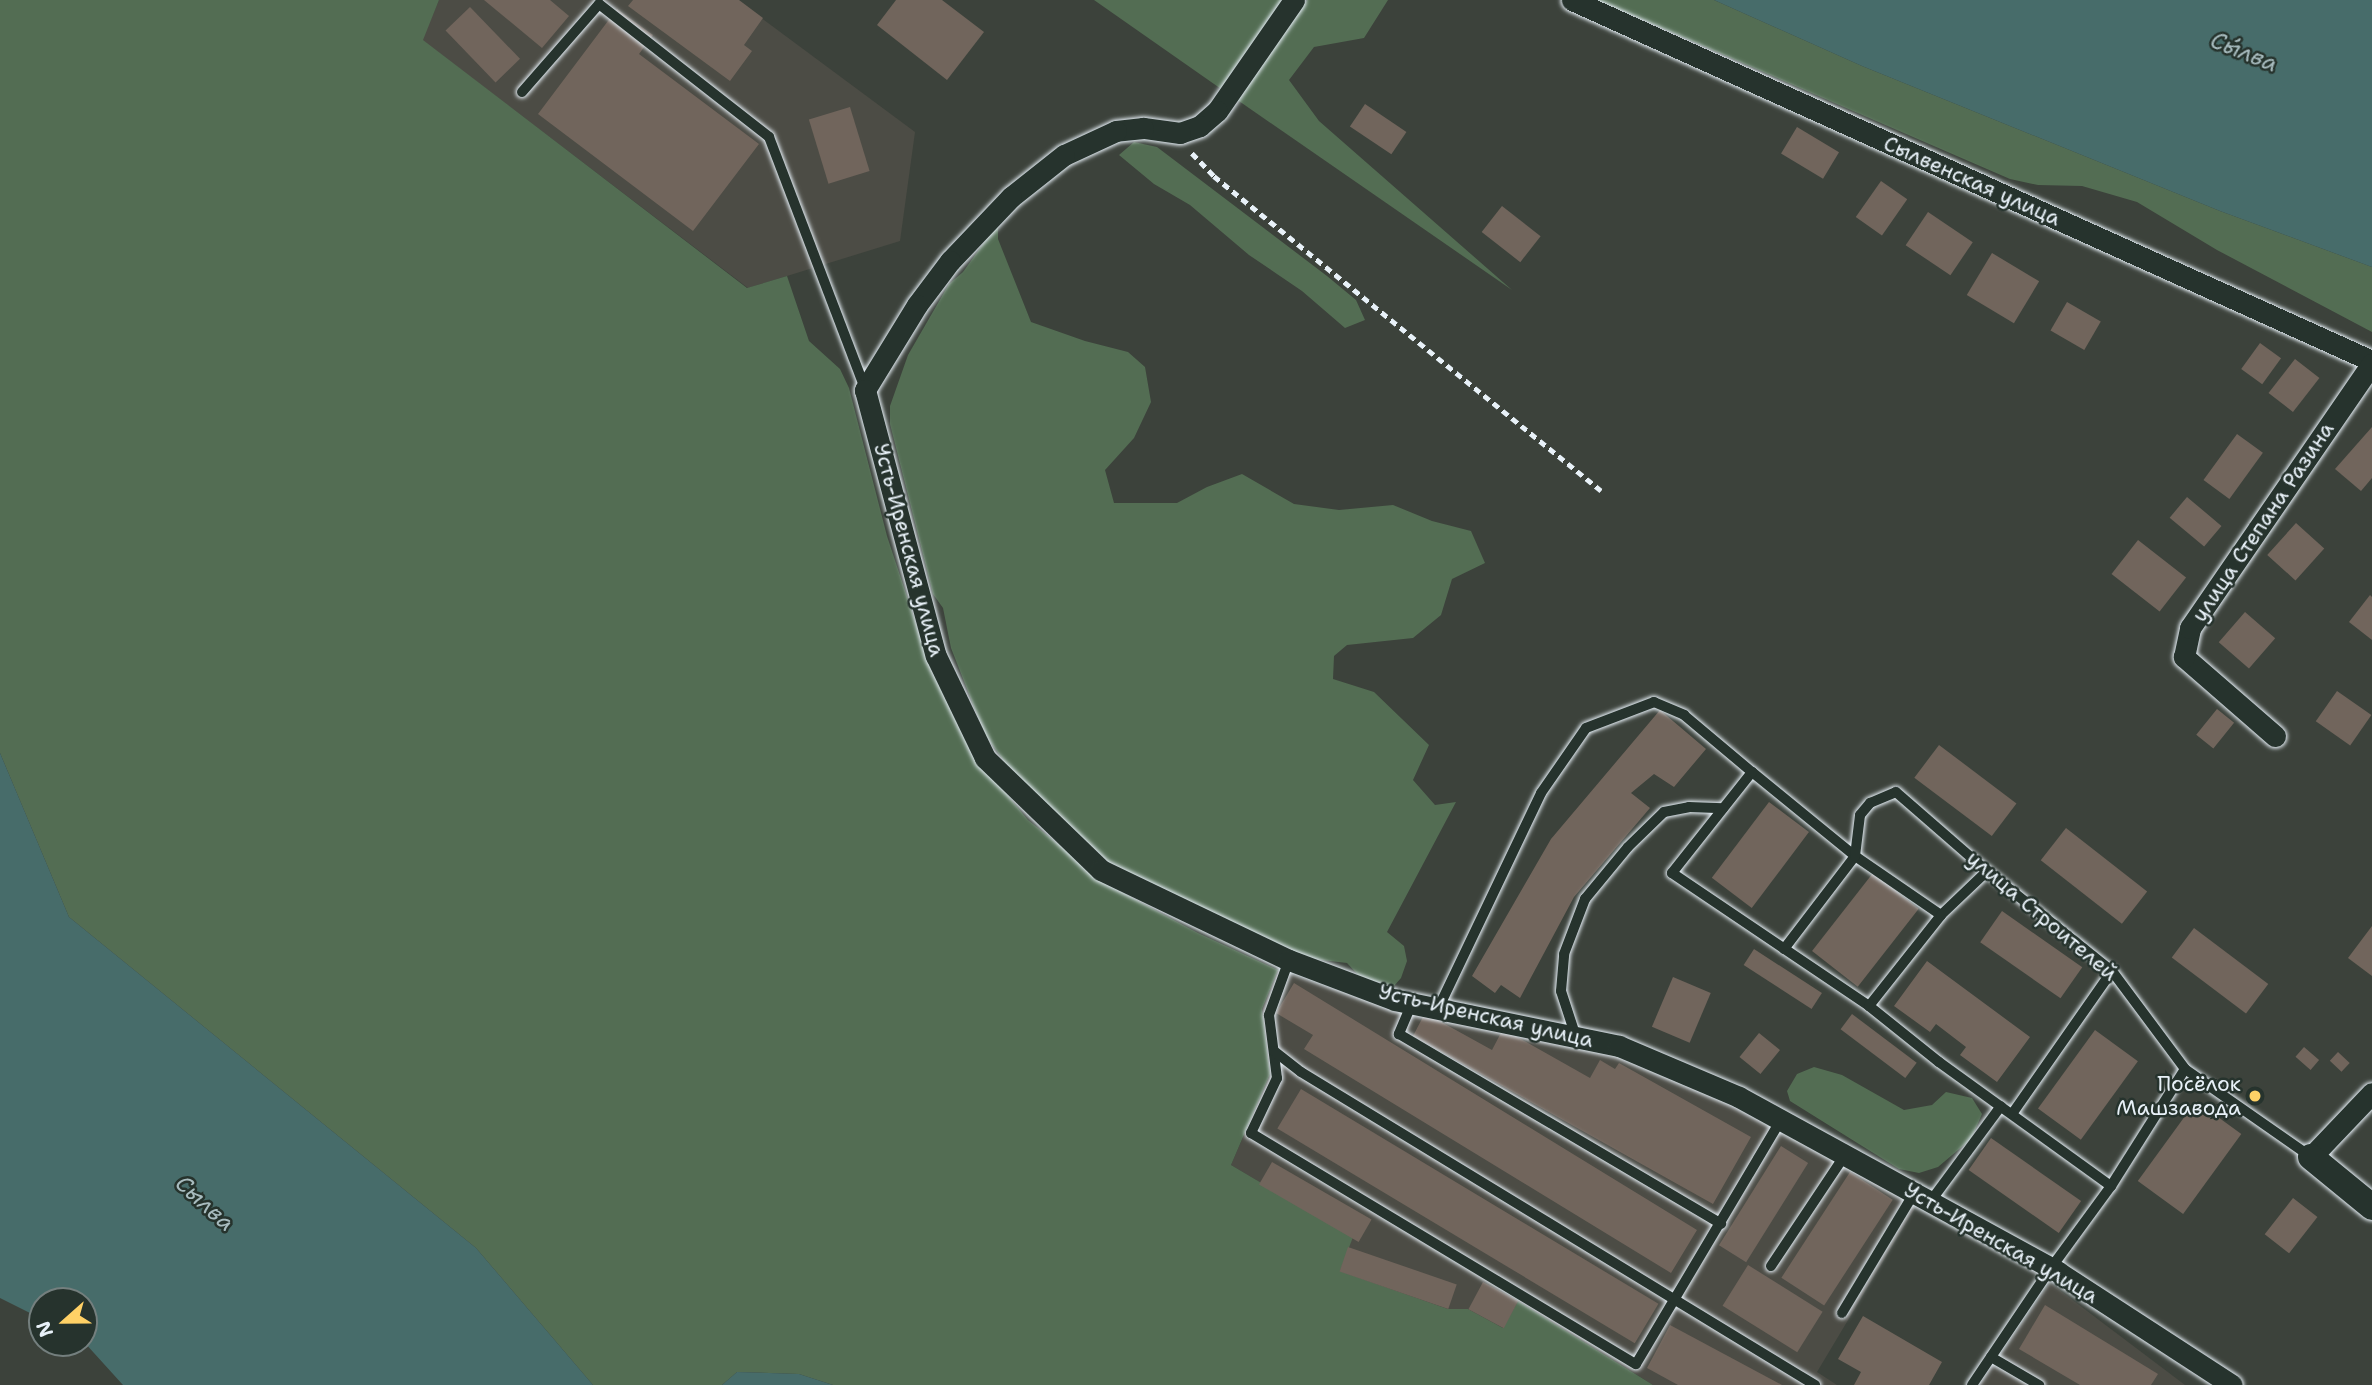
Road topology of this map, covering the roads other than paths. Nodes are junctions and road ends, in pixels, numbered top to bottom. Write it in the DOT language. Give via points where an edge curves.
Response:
graph roads {
  1 [pos="1294,0"];
  2 [pos="1572,0"];
  3 [pos="522,92"];
  4 [pos="2372,362"];
  5 [pos="865,390"];
  6 [pos="2275,736"];
  7 [pos="1752,772"];
  8 [pos="1723,808"];
  9 [pos="1855,856"];
  10 [pos="1987,871"];
  11 [pos="1941,915"];
  12 [pos="1784,949"];
  13 [pos="1289,960"];
  14 [pos="2112,971"];
  15 [pos="1412,1003"];
  16 [pos="1869,1006"];
  17 [pos="1438,1009"];
  18 [pos="1576,1037"];
  19 [pos="1274,1052"];
  20 [pos="2185,1069"];
  21 [pos="2372,1093"];
  22 [pos="2001,1107"];
  23 [pos="2012,1114"];
  24 [pos="1782,1120"];
  25 [pos="1845,1155"];
  26 [pos="2311,1157"];
  27 [pos="2111,1186"];
  28 [pos="1922,1197"];
  29 [pos="2372,1207"];
  30 [pos="1721,1224"];
  31 [pos="1771,1266"];
  32 [pos="2051,1268"];
  33 [pos="1674,1301"];
  34 [pos="1842,1313"];
  35 [pos="1991,1357"];
  36 [pos="1815,1385"];
  37 [pos="1972,1385"];
  38 [pos="2039,1385"];
  39 [pos="2232,1385"];
  1 -- 5 [label="street" via="1217,111 1200,126 1180,134 1143,128 1116,131 1086,143 1011,197 950,261"];
  2 -- 4 [label="street, Сылвенская улица"];
  3 -- 5 [label="lane" via="599,4 769,137"];
  4 -- 6 [label="street, улица Степана Разина" via="2190,628 2184,657"];
  5 -- 13 [label="street, Усть-Иренская улица" via="936,656 985,758 1101,870"];
  7 -- 8 [label="lane"];
  7 -- 9 [label="lane"];
  7 -- 17 [label="lane" via="1684,715 1654,702 1586,727 1541,793"];
  8 -- 12 [label="lane" via="1672,873"];
  8 -- 18 [label="lane" via="1664,812 1585,899 1564,954 1561,991"];
  9 -- 10 [label="lane, улица Строителей" via="1860,815 1870,803 1896,792"];
  9 -- 11 [label="lane"];
  9 -- 12 [label="lane"];
  10 -- 11 [label="lane"];
  10 -- 14 [label="lane, улица Строителей"];
  11 -- 16 [label="lane"];
  12 -- 16 [label="lane"];
  13 -- 15 [label="street, Усть-Иренская улица"];
  13 -- 19 [label="lane" via="1269,1015"];
  14 -- 20 [label="lane, улица Строителей"];
  14 -- 23 [label="lane"];
  15 -- 17 [label="street, Усть-Иренская улица"];
  15 -- 30 [label="lane" via="1399,1034"];
  16 -- 22 [label="lane"];
  17 -- 18 [label="street, Усть-Иренская улица"];
  18 -- 24 [label="street, Усть-Иренская улица" via="1619,1046"];
  19 -- 33 [label="lane"];
  19 -- 33 [label="lane" via="1277,1078 1251,1133 1273,1148 1636,1364"];
  20 -- 26 [label="lane, улица Строителей"];
  20 -- 27 [label="lane"];
  21 -- 26 [label="street"];
  22 -- 23 [label="lane"];
  22 -- 28 [label="lane"];
  23 -- 27 [label="lane"];
  24 -- 25 [label="street, Усть-Иренская улица"];
  24 -- 30 [label="lane"];
  25 -- 28 [label="street, Усть-Иренская улица"];
  25 -- 31 [label="lane"];
  26 -- 29 [label="street, улица Строителей"];
  27 -- 32 [label="lane"];
  28 -- 32 [label="street, Усть-Иренская улица"];
  28 -- 34 [label="lane"];
  30 -- 33 [label="lane"];
  32 -- 35 [label="lane"];
  32 -- 39 [label="street, Усть-Иренская улица"];
  33 -- 36 [label="lane"];
  35 -- 37 [label="lane"];
  35 -- 38 [label="lane"];
}
